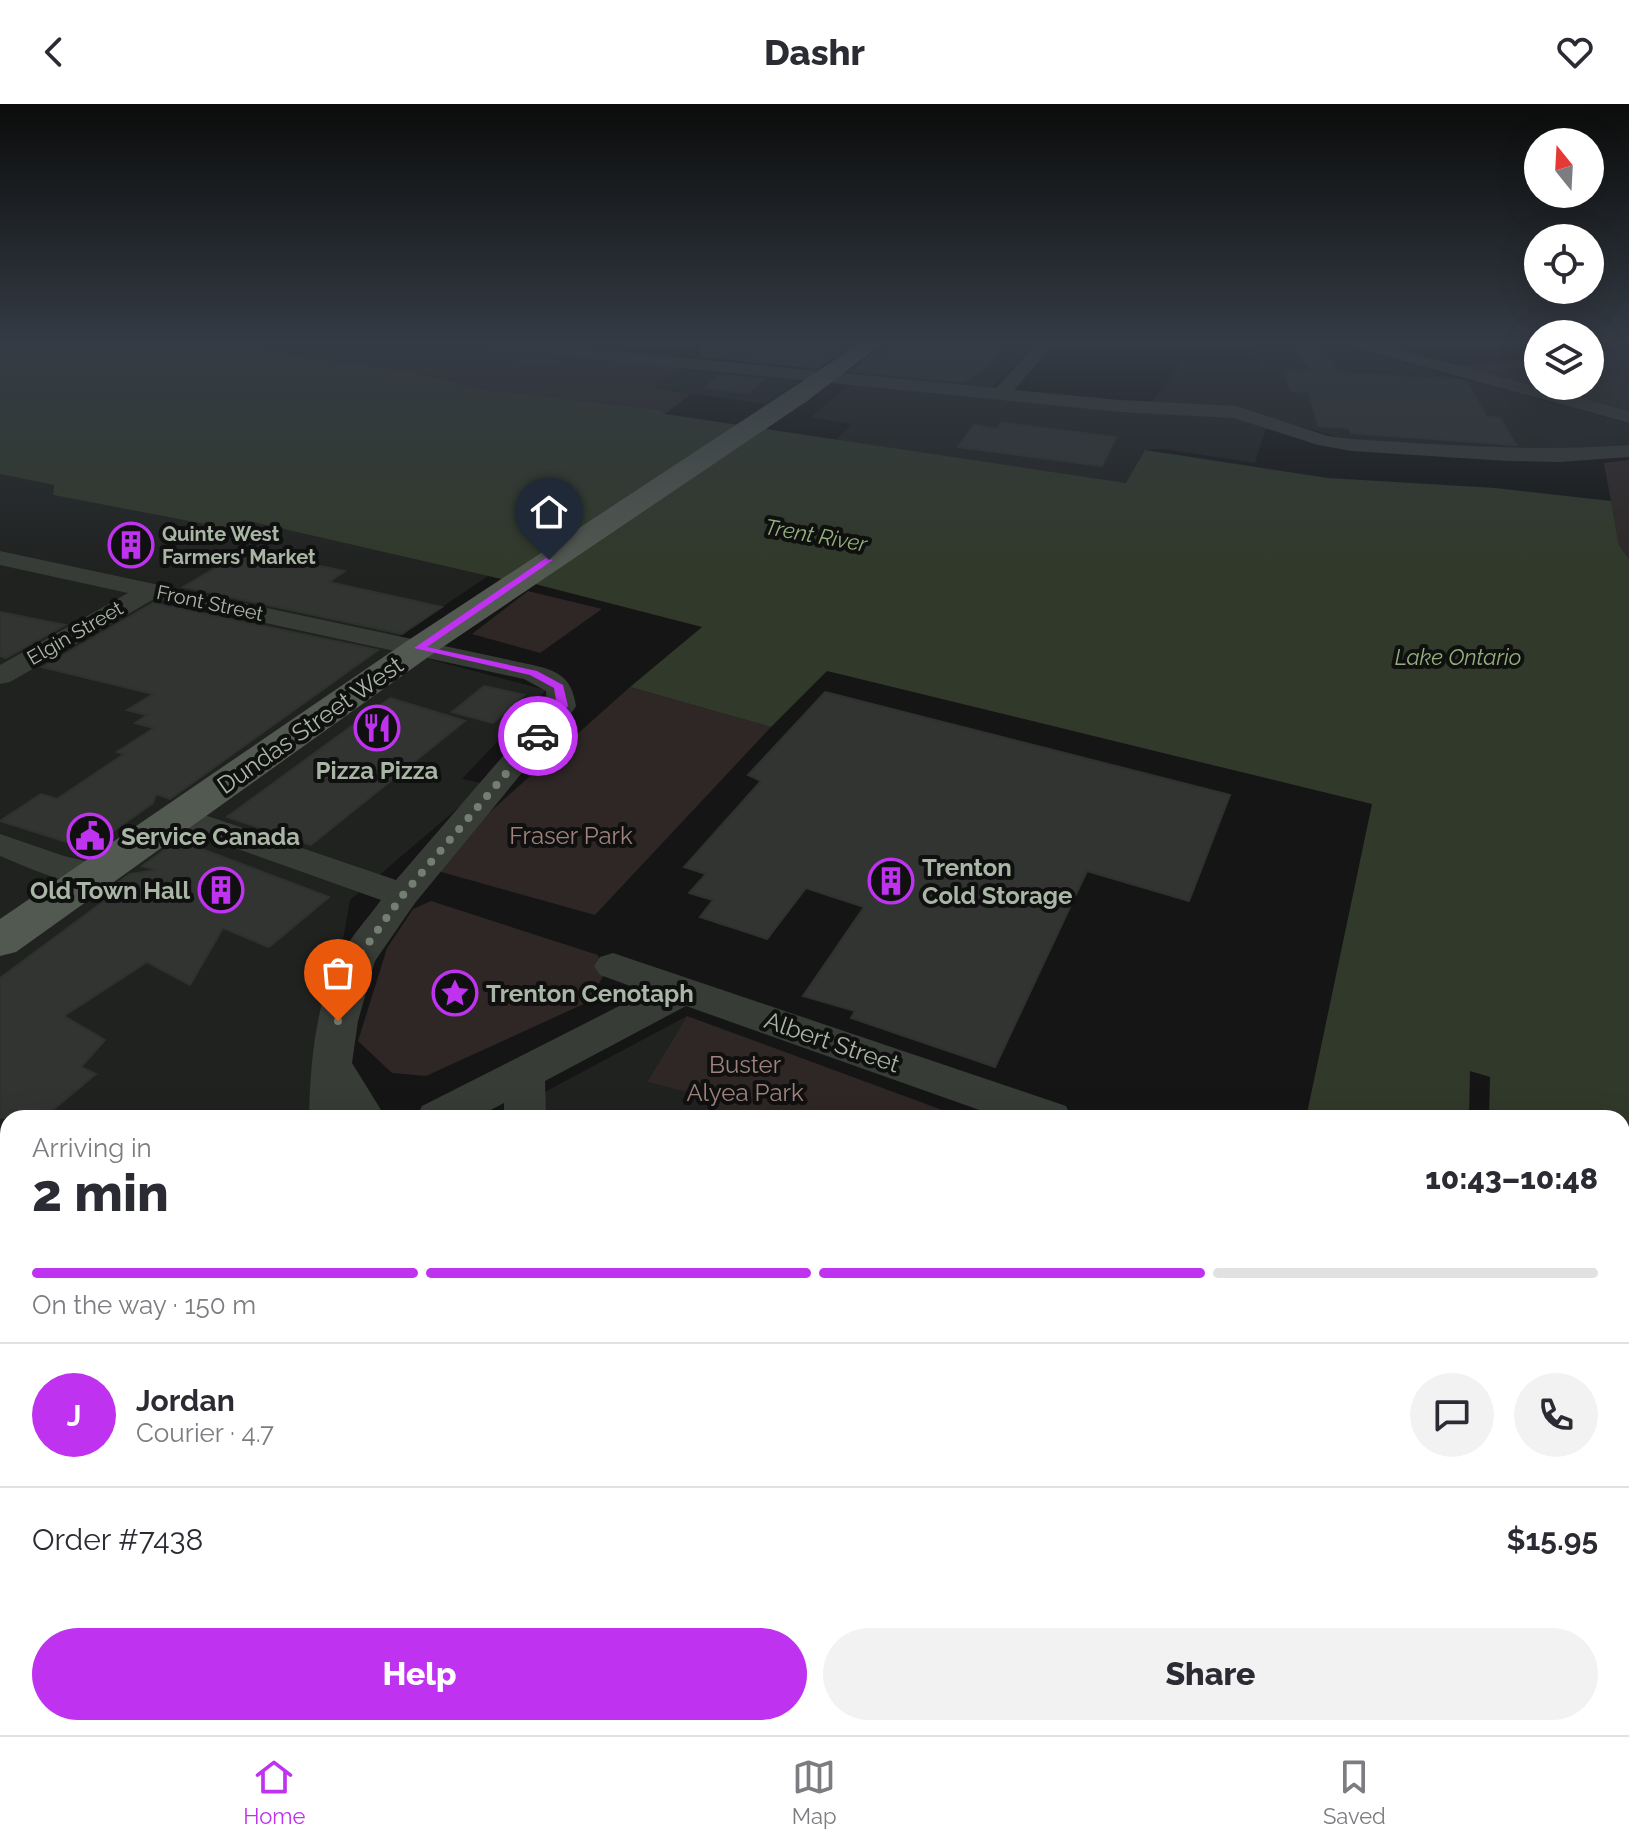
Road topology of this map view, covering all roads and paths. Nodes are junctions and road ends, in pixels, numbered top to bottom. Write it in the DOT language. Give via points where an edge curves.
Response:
graph roads {
  1 [pos="762,420"];
  2 [pos="1261,420"];
  3 [pos="1629,451"];
  4 [pos="0,558"];
  5 [pos="150,591"];
  6 [pos="419,648"];
  7 [pos="0,676"];
  8 [pos="179,817"];
  9 [pos="0,844"];
  10 [pos="75,869"];
  11 [pos="0,874"];
  12 [pos="403,895"];
  13 [pos="0,941"];
  14 [pos="613,966"];
  15 [pos="684,990"];
  16 [pos="331,1065"];
  17 [pos="524,1074"];
  18 [pos="330,1110"];
  19 [pos="360,1110"];
  20 [pos="453,1110"];
  21 [pos="525,1110"];
  22 [pos="1028,1110"];
  1 -- 6 [label="main road, Dundas Street West"];
  2 -- 3 [label="street" via="1325,441 1396,449 1560,456"];
  4 -- 5 [label="street, Front Street"];
  5 -- 6 [label="street, Front Street"];
  5 -- 7 [label="street, Elgin Street"];
  6 -- 8 [label="main road, Dundas Street West"];
  6 -- 12 [label="street, Front Street" via="533,673 559,687 562,706"];
  8 -- 10 [label="main road, Dundas Street West"];
  8 -- 12 [label="street"];
  9 -- 10 [label="street"];
  10 -- 11 [label="street"];
  10 -- 13 [label="main road, Dundas Street West"];
  12 -- 16 [label="street" via="357,959"];
  14 -- 15 [label="street, Albert Street"];
  15 -- 17 [label="street"];
  15 -- 22 [label="street, Albert Street"];
  16 -- 18 [label="street"];
  16 -- 19 [label="street"];
  17 -- 20 [label="street"];
  17 -- 21 [label="street"];
}
